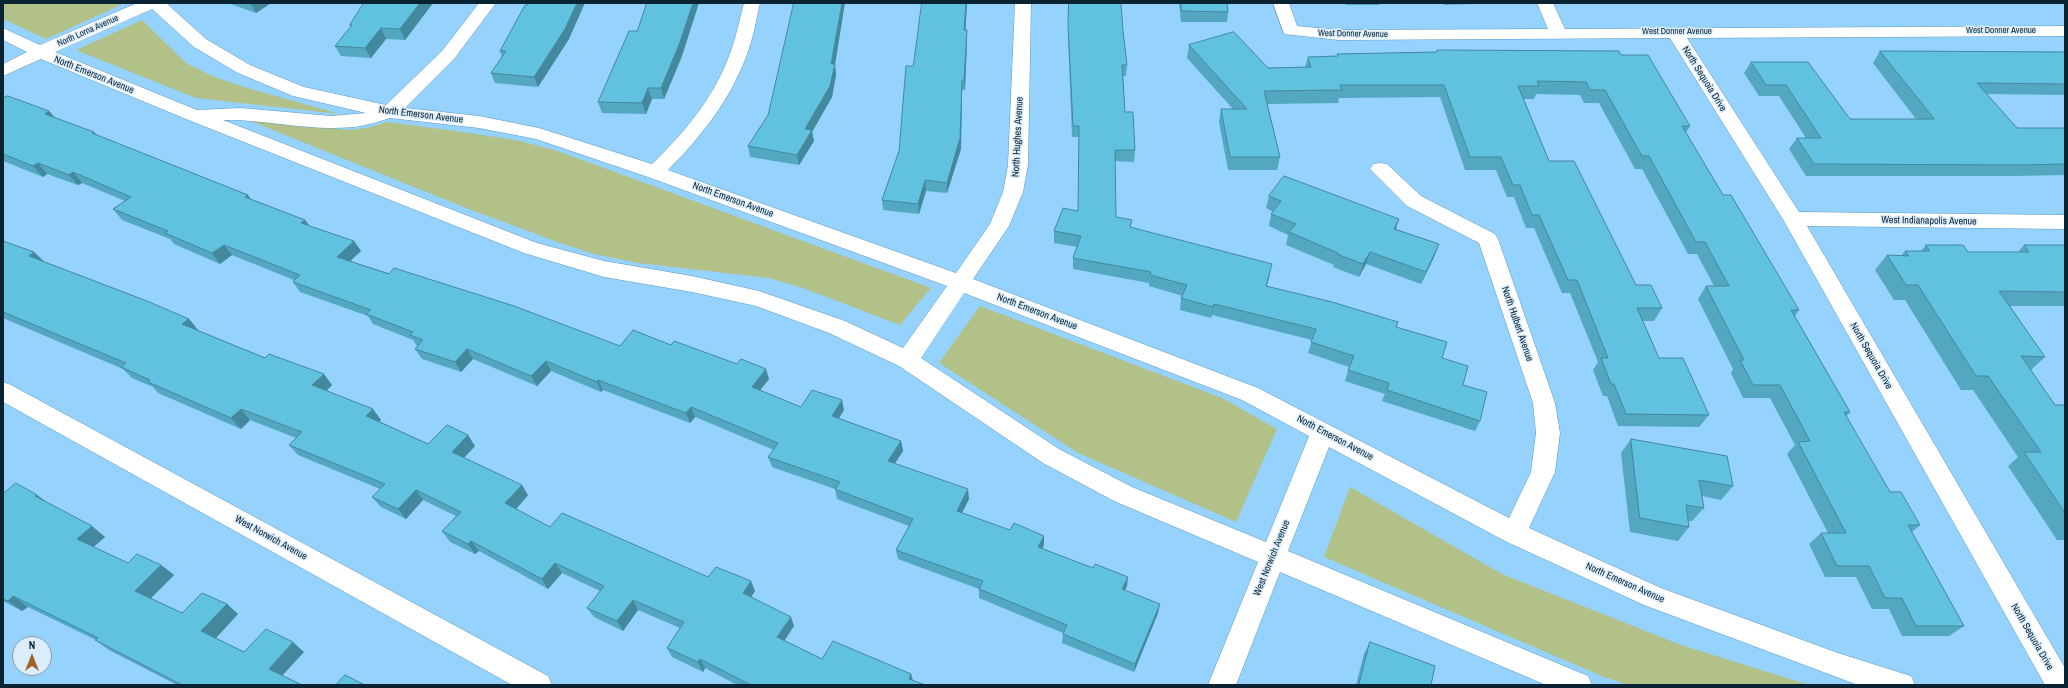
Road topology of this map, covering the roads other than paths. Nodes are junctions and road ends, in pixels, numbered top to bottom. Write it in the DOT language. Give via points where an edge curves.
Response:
graph roads {
  1 [pos="151,3"];
  2 [pos="156,3"];
  3 [pos="488,3"];
  4 [pos="752,3"];
  5 [pos="1023,3"];
  6 [pos="1281,3"];
  7 [pos="1545,3"];
  8 [pos="2065,31"];
  9 [pos="1675,32"];
  10 [pos="3,33"];
  11 [pos="1558,33"];
  12 [pos="40,52"];
  13 [pos="3,71"];
  14 [pos="390,112"];
  15 [pos="192,115"];
  16 [pos="1380,169"];
  17 [pos="655,172"];
  18 [pos="1793,219"];
  19 [pos="2065,222"];
  20 [pos="961,283"];
  21 [pos="907,360"];
  22 [pos="3,391"];
  23 [pos="1323,432"];
  24 [pos="1514,533"];
  25 [pos="1272,556"];
  26 [pos="538,685"];
  27 [pos="1222,685"];
  28 [pos="1578,685"];
  29 [pos="1901,685"];
  30 [pos="2060,685"];
  1 -- 12 [label="street, North Lorna Avenue"];
  2 -- 14 [label="street, North Emerson Avenue" via="200,43 244,69 299,92"];
  3 -- 14 [label="street" via="448,55"];
  4 -- 17 [label="street" via="738,56 724,88 705,119"];
  5 -- 20 [label="street, North Hughes Avenue" via="1018,165 1013,192 999,226"];
  6 -- 11 [label="street, West Donner Avenue" via="1290,30 1339,35"];
  7 -- 11 [label="street"];
  8 -- 9 [label="street, West Donner Avenue"];
  9 -- 11 [label="street, West Donner Avenue"];
  9 -- 18 [label="street, North Sequoia Drive"];
  10 -- 12 [label="street, North Emerson Avenue"];
  12 -- 13 [label="street, North Lorna Avenue"];
  12 -- 15 [label="street, North Emerson Avenue"];
  14 -- 15 [label="street" via="361,120 332,122 241,114"];
  14 -- 17 [label="street, North Emerson Avenue" via="479,122 539,134"];
  15 -- 21 [label="street, North Emerson Avenue" via="531,248 604,269 759,299 838,327"];
  16 -- 24 [label="street, North Hulbert Avenue" via="1414,201 1488,239 1544,403 1548,433 1543,472"];
  17 -- 20 [label="street, North Emerson Avenue"];
  18 -- 19 [label="street, West Indianapolis Avenue"];
  18 -- 30 [label="street, North Sequoia Drive"];
  20 -- 21 [label="street, North Hughes Avenue"];
  20 -- 23 [label="street, North Emerson Avenue" via="1250,394"];
  21 -- 25 [label="street, North Emerson Avenue" via="1051,456 1123,494"];
  22 -- 26 [label="street, West Norwich Avenue"];
  23 -- 24 [label="street, North Emerson Avenue"];
  23 -- 25 [label="street, West Norwich Avenue"];
  24 -- 29 [label="street, North Emerson Avenue" via="1653,597 1838,666"];
  25 -- 27 [label="street, West Norwich Avenue"];
  25 -- 28 [label="street, North Emerson Avenue"];
}
